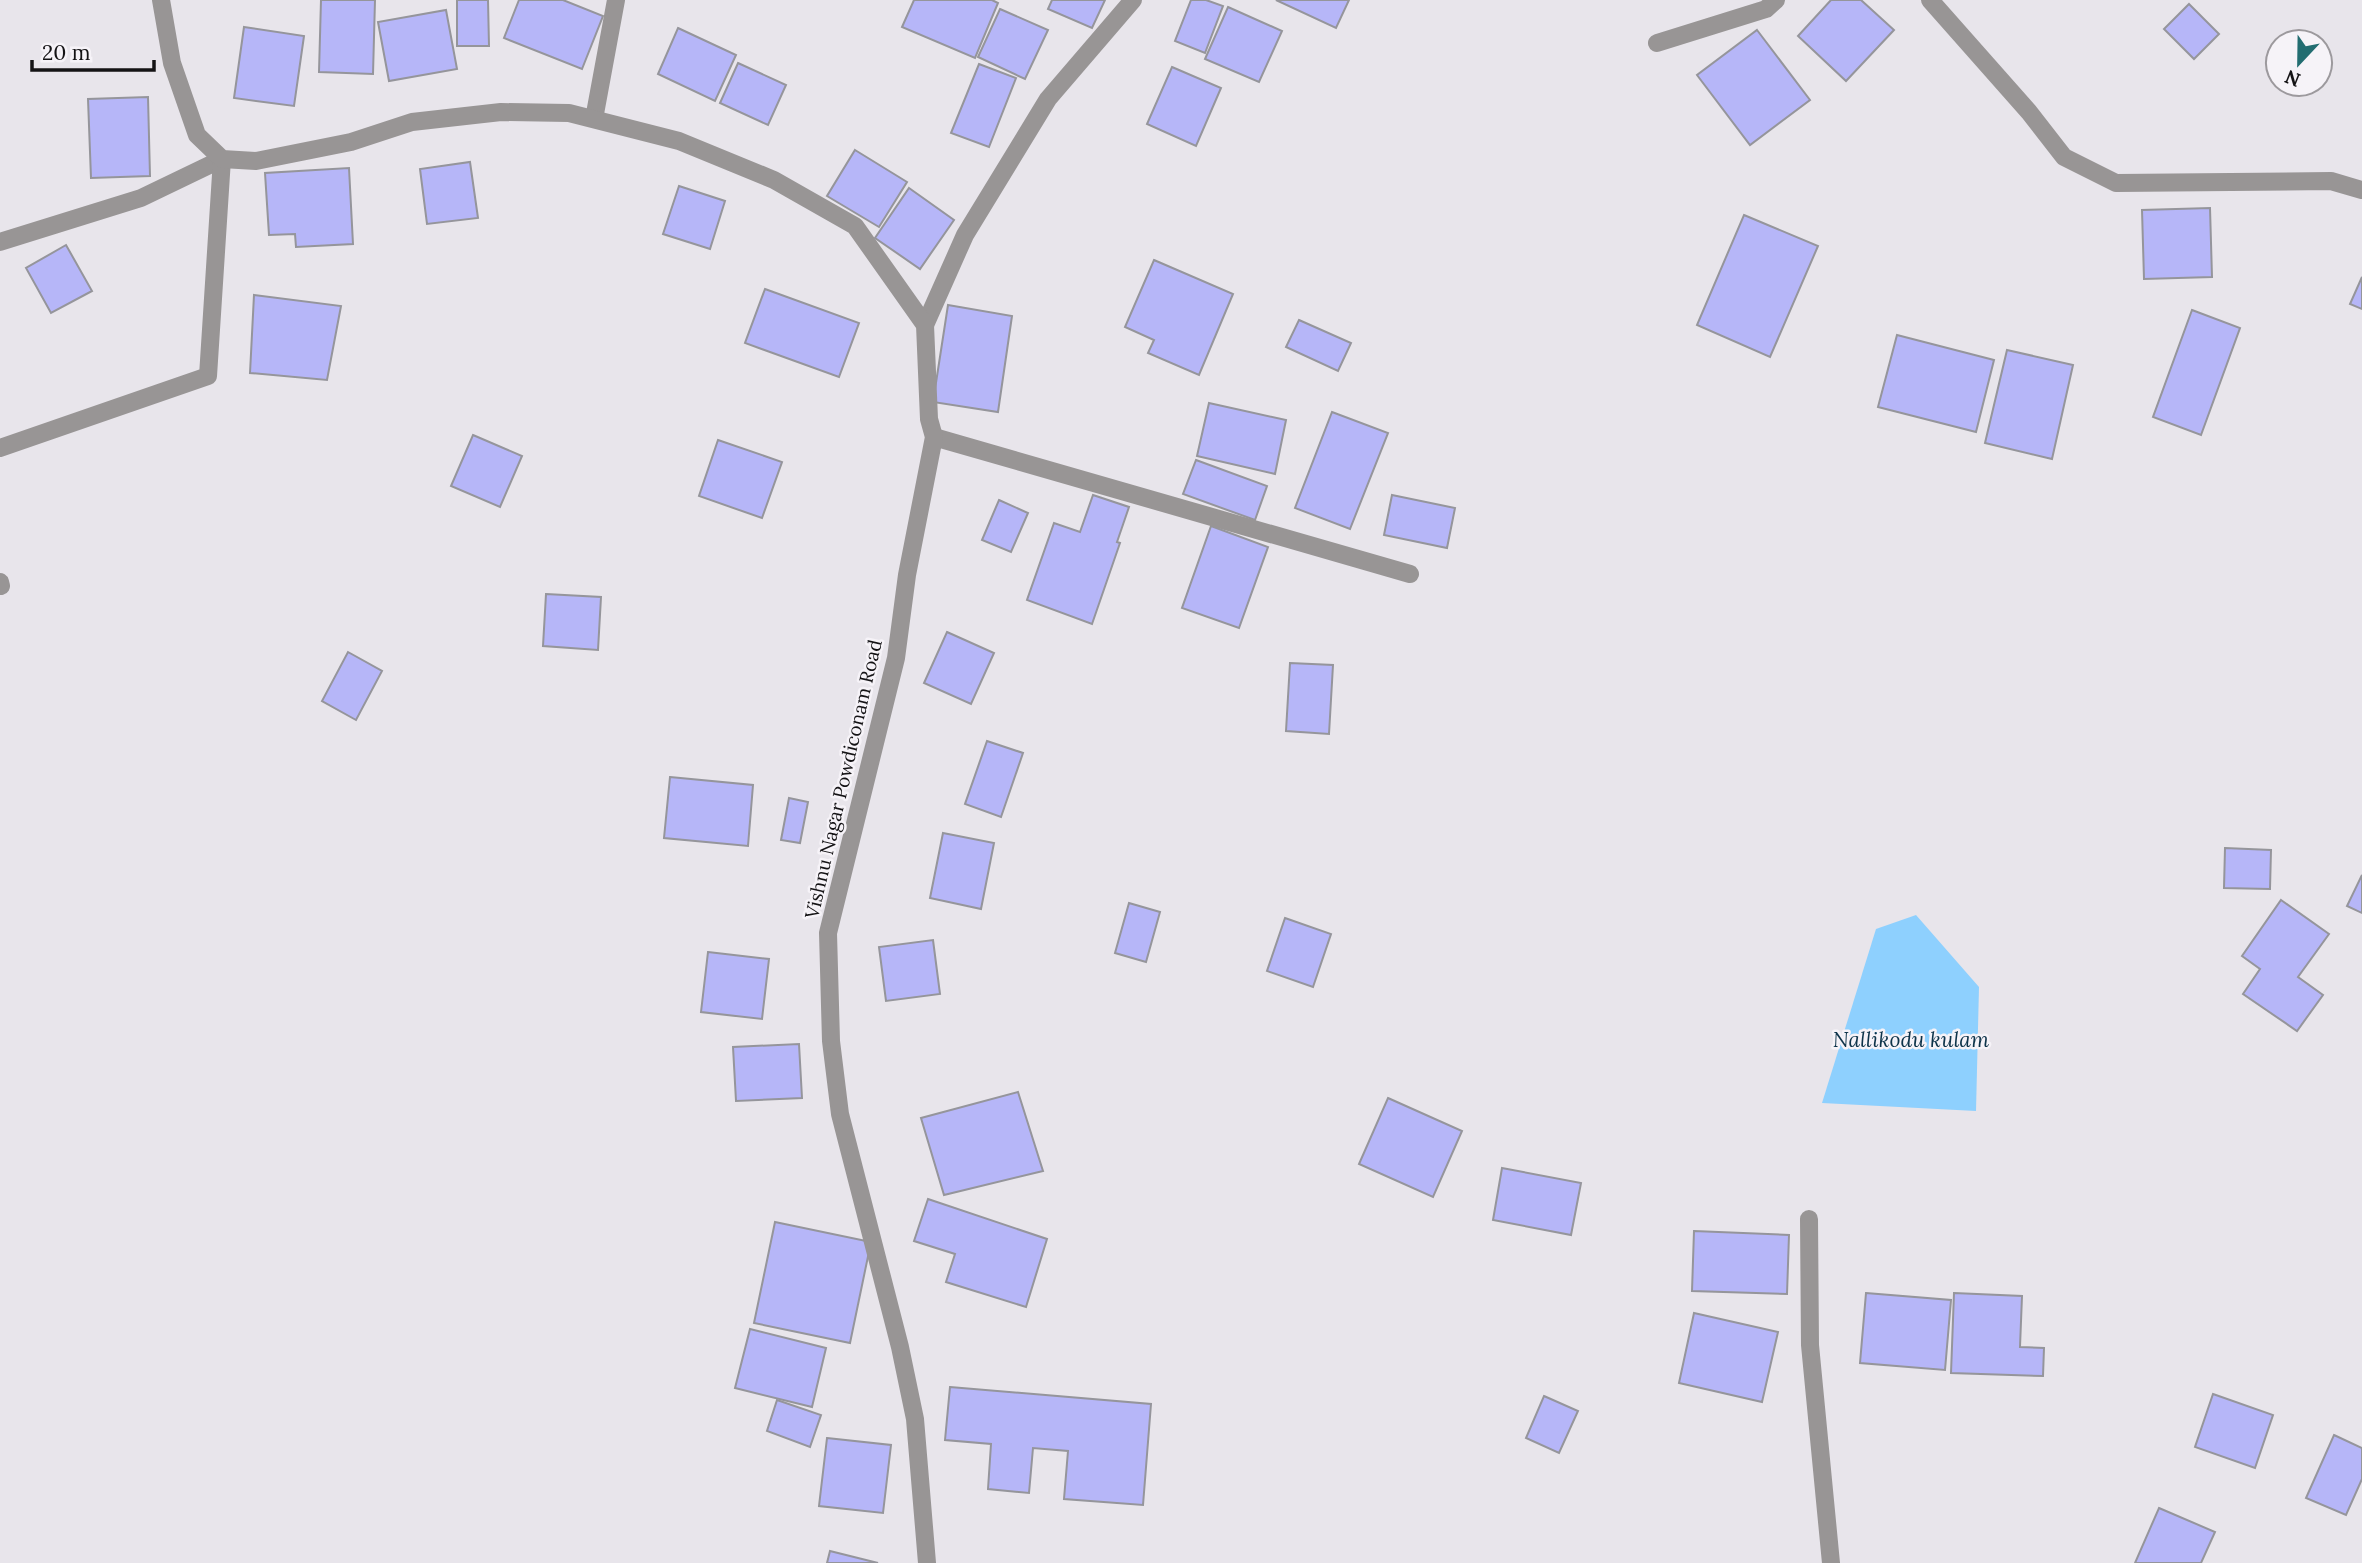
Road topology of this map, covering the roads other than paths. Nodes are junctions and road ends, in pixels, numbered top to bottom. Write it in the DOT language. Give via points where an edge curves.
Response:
graph roads {
  1 [pos="161,0"];
  2 [pos="616,0"];
  3 [pos="1133,0"];
  4 [pos="1776,0"];
  5 [pos="1930,0"];
  6 [pos="1657,43"];
  7 [pos="594,119"];
  8 [pos="222,159"];
  9 [pos="2362,190"];
  10 [pos="0,242"];
  11 [pos="925,326"];
  12 [pos="933,437"];
  13 [pos="0,448"];
  14 [pos="1410,574"];
  15 [pos="1809,1219"];
  16 [pos="928,1563"];
  17 [pos="1831,1563"];
  1 -- 8 [label="street" via="172,64 197,135"];
  2 -- 7 [label="street"];
  3 -- 11 [label="street" via="1048,99 965,235"];
  4 -- 6 [label="street" via="1766,9"];
  5 -- 9 [label="street" via="2064,156 2116,183 2331,181"];
  7 -- 8 [label="street" via="569,113 501,112 412,122 351,142 256,161"];
  7 -- 11 [label="street" via="679,141 774,180 855,226"];
  8 -- 10 [label="street" via="141,198"];
  8 -- 13 [label="street" via="208,376"];
  11 -- 12 [label="street, Vishnu Nagar Powdiconam Road"];
  12 -- 14 [label="street"];
  12 -- 16 [label="street, Vishnu Nagar Powdiconam Road" via="896,657 828,933 831,1041 840,1114 915,1419"];
  15 -- 17 [label="street" via="1810,1345"];
}
